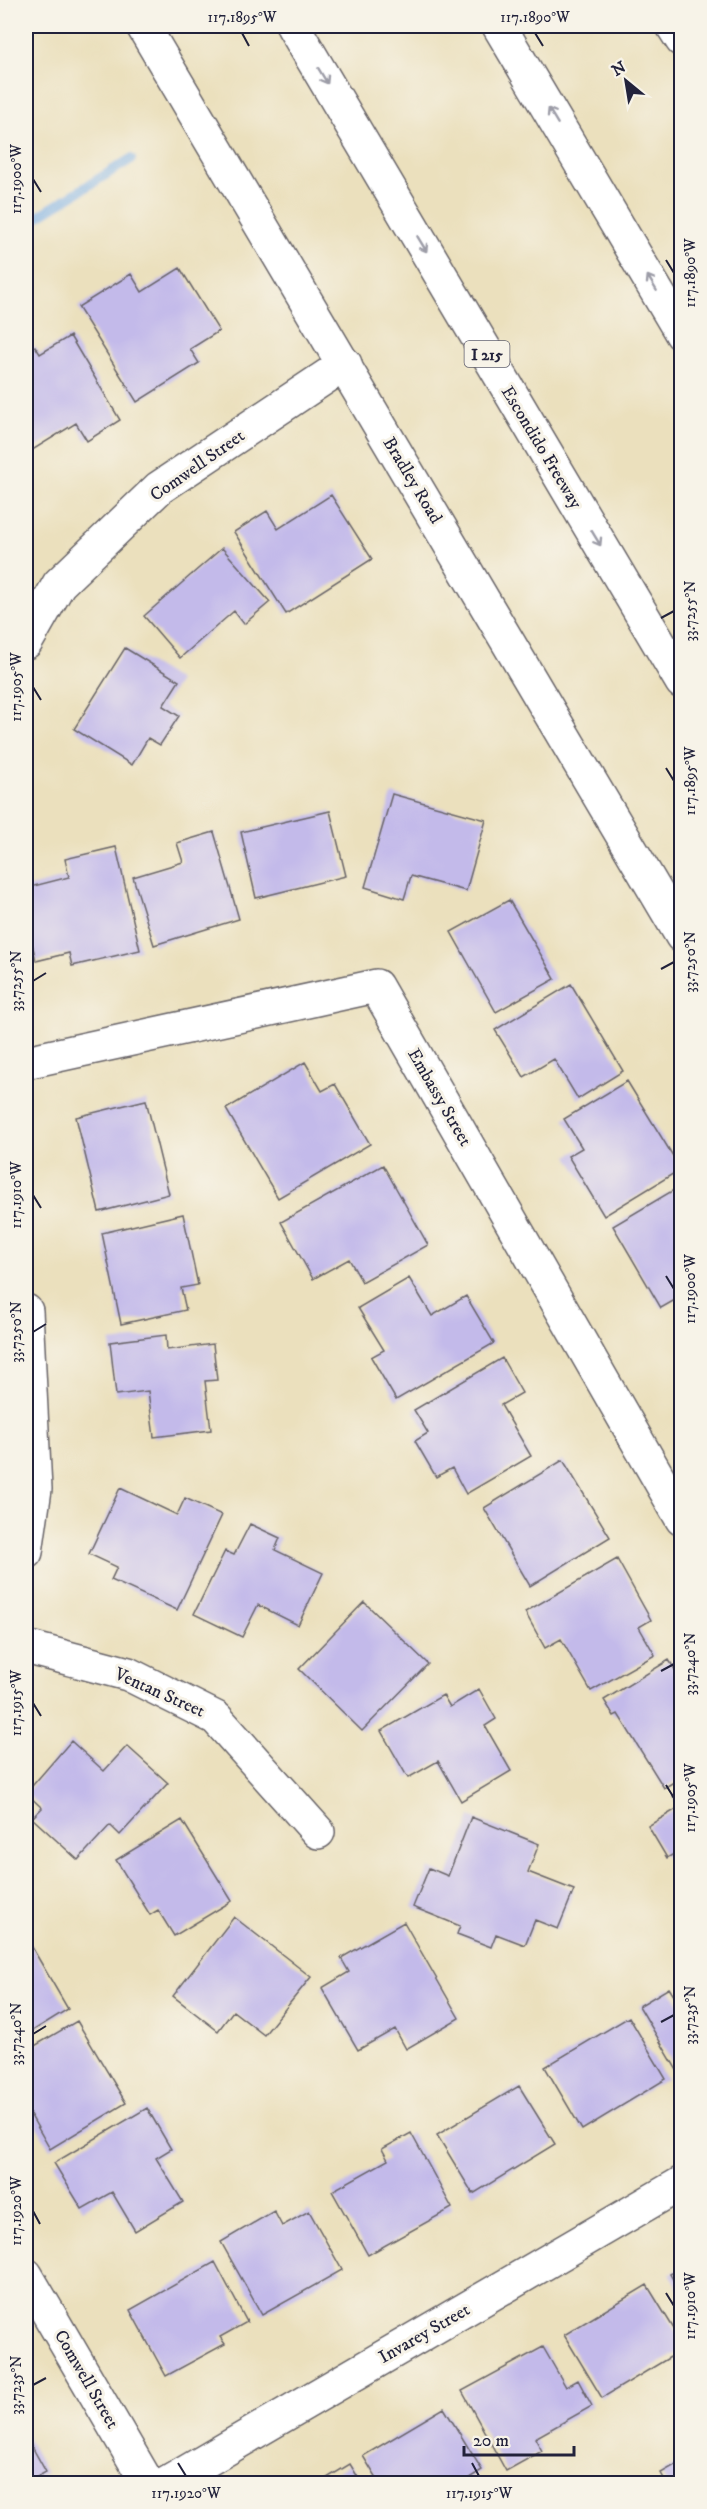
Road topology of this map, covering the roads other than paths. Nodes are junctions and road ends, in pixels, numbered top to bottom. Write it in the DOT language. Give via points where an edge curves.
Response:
graph roads {
  1 [pos="143,26"];
  2 [pos="293,26"];
  3 [pos="500,26"];
  4 [pos="673,26"];
  5 [pos="681,40"];
  6 [pos="681,334"];
  7 [pos="345,364"];
  8 [pos="26,642"];
  9 [pos="681,682"];
  10 [pos="681,936"];
  11 [pos="26,1062"];
  12 [pos="26,1311"];
  13 [pos="681,1519"];
  14 [pos="26,1552"];
  15 [pos="26,1647"];
  16 [pos="318,1833"];
  17 [pos="681,2183"];
  18 [pos="26,2275"];
  19 [pos="148,2484"];
  20 [pos="166,2484"];
  1 -- 7 [label="main road, Bradley Road"];
  2 -- 9 [label="main road, Escondido Freeway / I 215, one-way"];
  6 -- 3 [label="main road, one-way"];
  4 -- 5 [label="main road"];
  7 -- 8 [label="main road, Comwell Street" via="159,488 59,584"];
  7 -- 10 [label="main road, Bradley Road"];
  11 -- 13 [label="main road, Embassy Street" via="376,986"];
  12 -- 14 [label="main road" via="35,1489"];
  15 -- 16 [label="main road, Ventan Street" via="128,1674 216,1718"];
  17 -- 20 [label="main road, Invarey Street"];
  18 -- 19 [label="main road, Comwell Street"];
}
